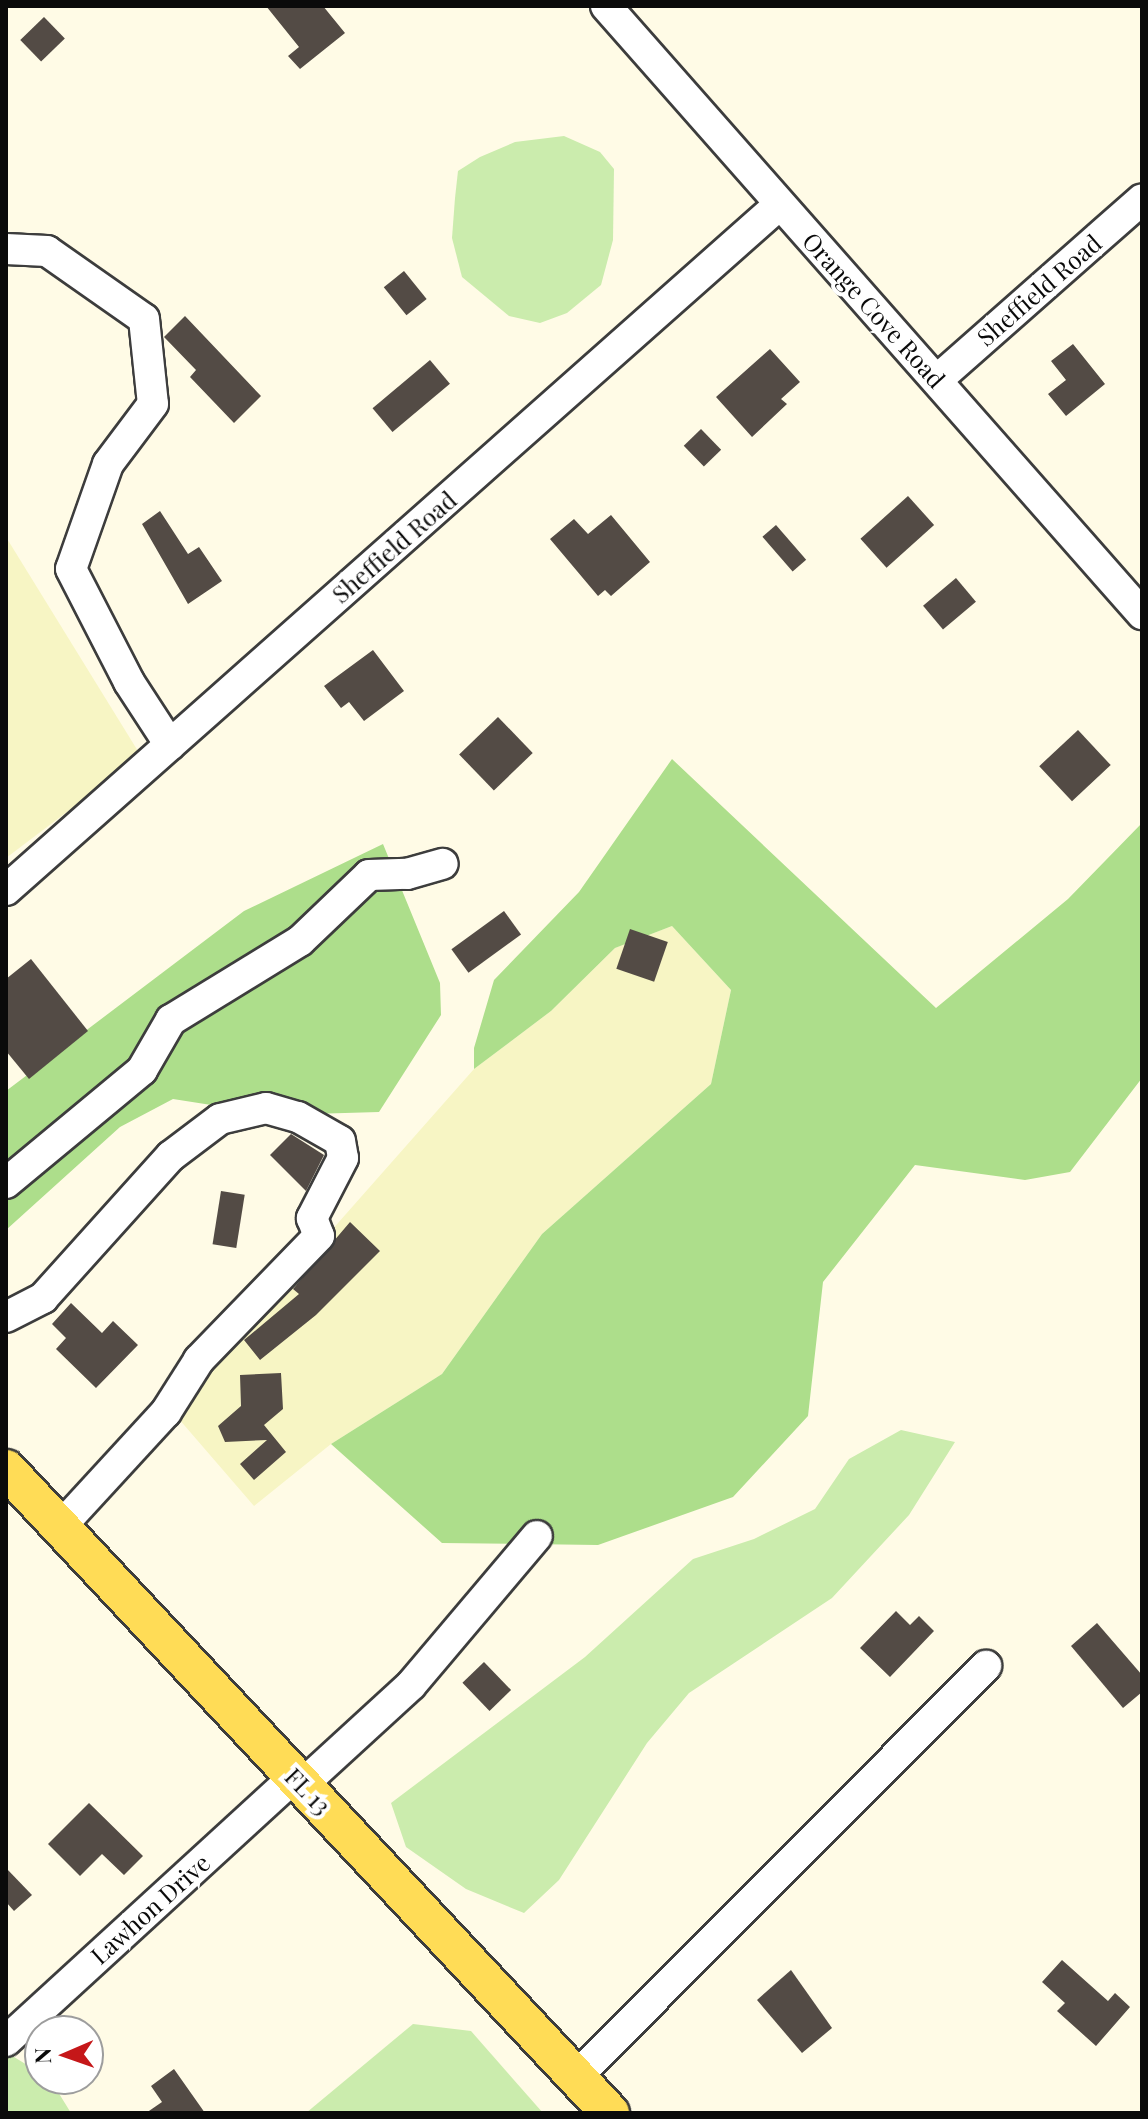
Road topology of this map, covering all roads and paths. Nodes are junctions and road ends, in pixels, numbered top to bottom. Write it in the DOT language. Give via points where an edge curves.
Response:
graph roads {
  1 [pos="606,6"];
  2 [pos="1142,199"];
  3 [pos="780,204"];
  4 [pos="6,249"];
  5 [pos="937,380"];
  6 [pos="1142,614"];
  7 [pos="170,745"];
  8 [pos="443,864"];
  9 [pos="6,890"];
  10 [pos="6,1183"];
  11 [pos="6,1317"];
  12 [pos="6,1469"];
  13 [pos="61,1526"];
  14 [pos="537,1536"];
  15 [pos="986,1666"];
  16 [pos="298,1781"];
  17 [pos="6,2041"];
  18 [pos="576,2077"];
  19 [pos="610,2113"];
  1 -- 3 [label="street, Orange Cove Road"];
  2 -- 5 [label="street, Sheffield Road"];
  3 -- 5 [label="street, Orange Cove Road"];
  3 -- 7 [label="street, Sheffield Road"];
  4 -- 7 [label="street" via="47,251 144,319 153,404 108,464 71,569 129,682"];
  5 -- 6 [label="street, Orange Cove Road"];
  7 -- 9 [label="street, Sheffield Road"];
  8 -- 10 [label="street" via="407,874 369,875 300,941 171,1020 142,1070"];
  11 -- 13 [label="street" via="43,1298 171,1156 220,1119 266,1108 298,1117 340,1141 343,1158 312,1218 319,1236 199,1360 166,1412"];
  12 -- 13 [label="main road, FL 13"];
  13 -- 16 [label="main road, FL 13"];
  14 -- 16 [label="street, Lawhon Drive" via="411,1685"];
  15 -- 18 [label="street"];
  16 -- 17 [label="street, Lawhon Drive"];
  16 -- 18 [label="main road, FL 13"];
  18 -- 19 [label="main road, FL 13"];
}
